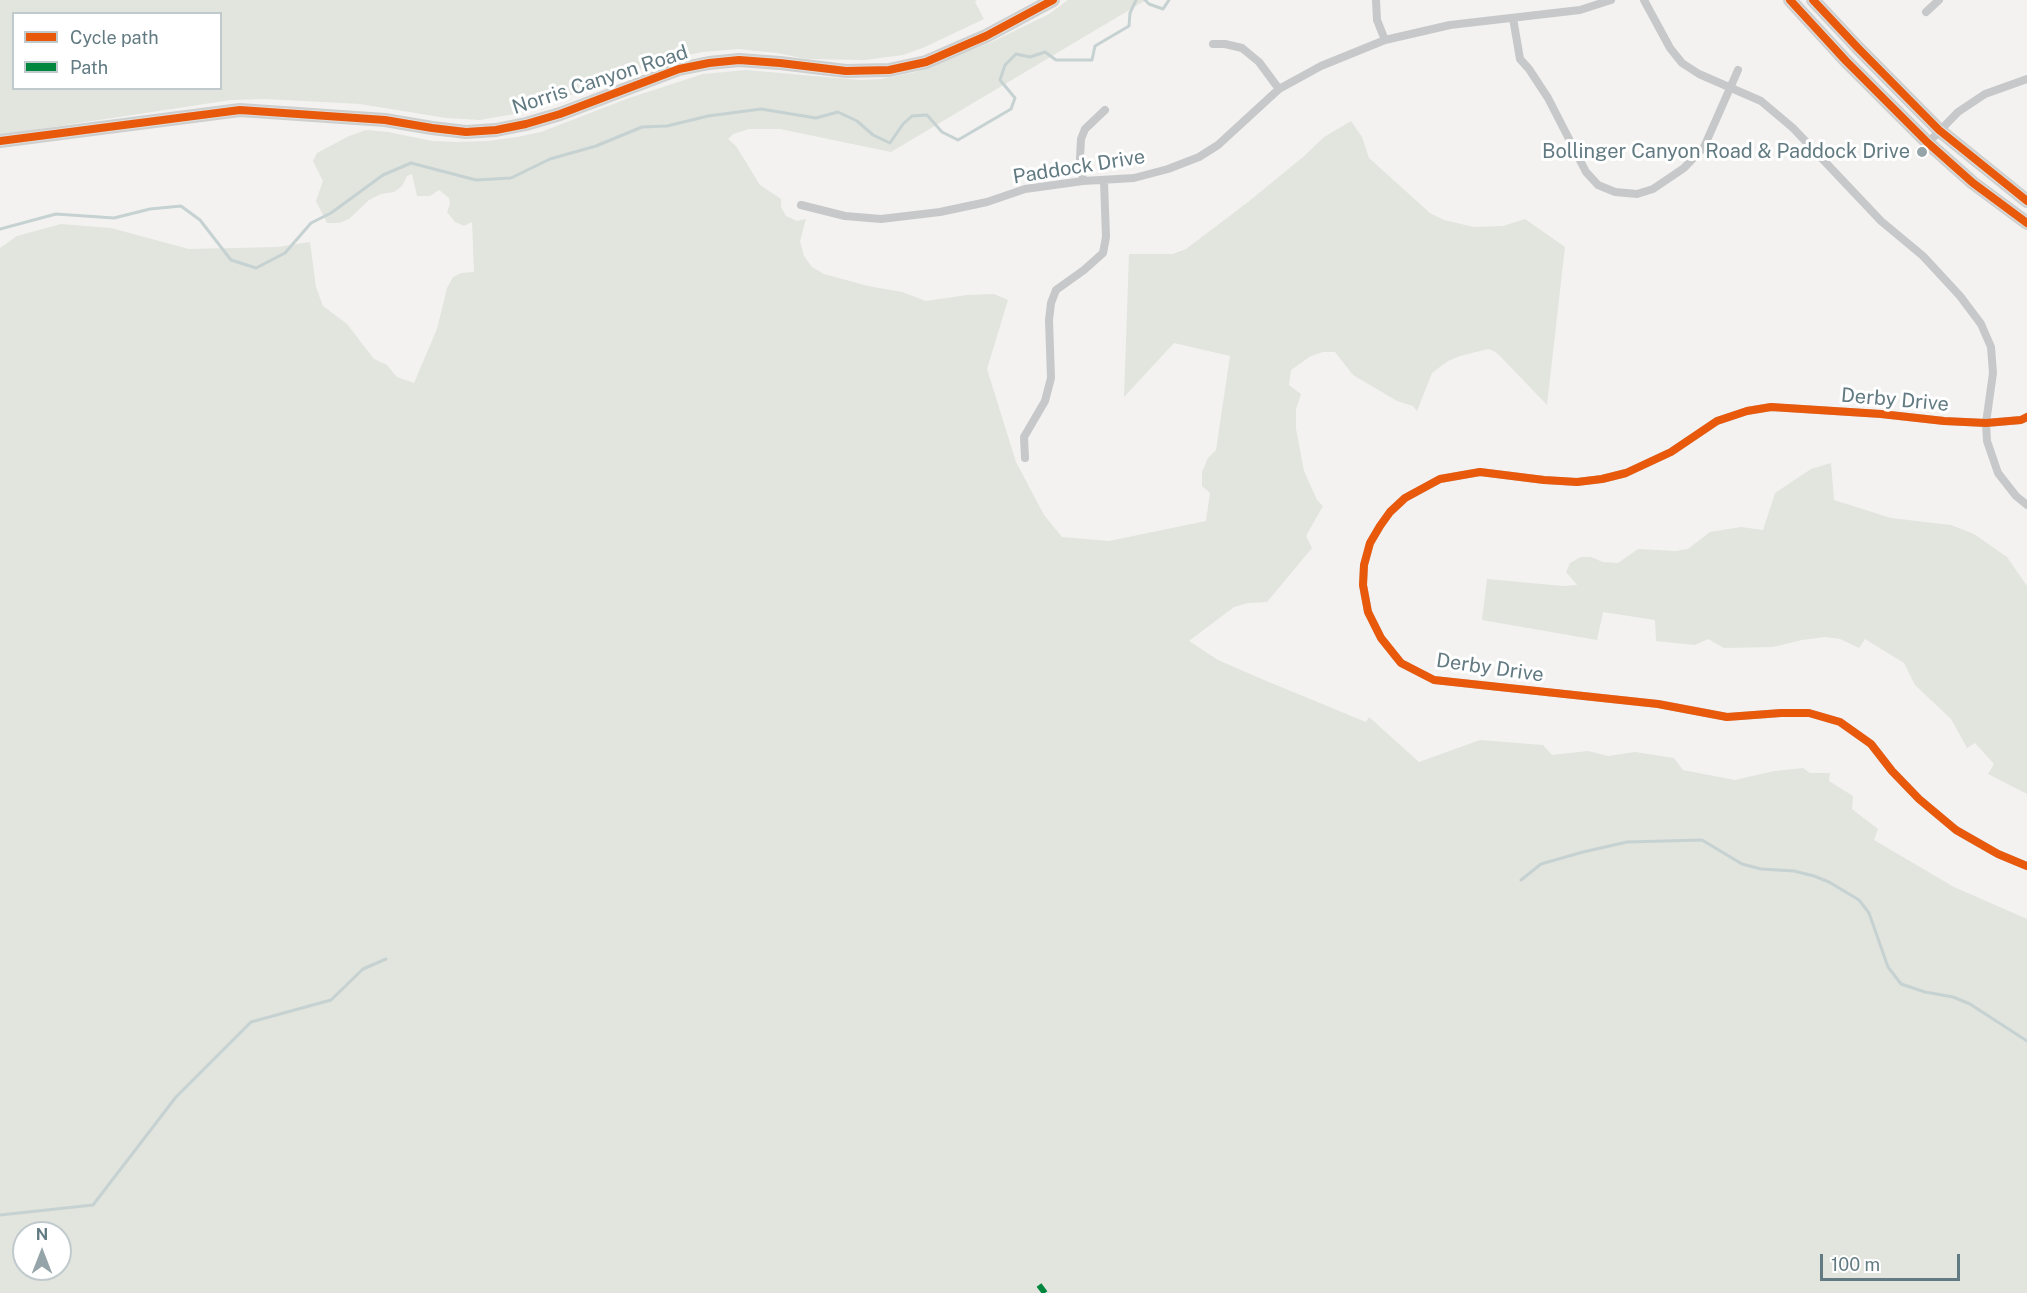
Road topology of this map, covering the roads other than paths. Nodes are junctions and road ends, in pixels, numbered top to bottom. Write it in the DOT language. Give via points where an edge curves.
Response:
graph roads {
  1 [pos="1053,0"];
  2 [pos="1376,0"];
  3 [pos="1577,0"];
  4 [pos="1611,0"];
  5 [pos="1644,0"];
  6 [pos="1790,0"];
  7 [pos="1813,0"];
  8 [pos="1939,0"];
  9 [pos="1580,10"];
  10 [pos="1926,12"];
  11 [pos="1513,18"];
  12 [pos="1385,40"];
  13 [pos="1214,44"];
  14 [pos="1738,70"];
  15 [pos="2027,79"];
  16 [pos="1730,87"];
  17 [pos="1279,89"];
  18 [pos="1105,110"];
  19 [pos="1939,130"];
  20 [pos="0,141"];
  21 [pos="1928,143"];
  22 [pos="1083,181"];
  23 [pos="1104,181"];
  24 [pos="2027,201"];
  25 [pos="801,205"];
  26 [pos="2027,223"];
  27 [pos="2027,417"];
  28 [pos="1986,423"];
  29 [pos="1025,458"];
  30 [pos="2027,505"];
  31 [pos="2027,866"];
  1 -- 20 [label="street, Norris Canyon Road" via="926,62 889,70 846,72 739,60 709,63 679,69 560,114 496,130 466,132 385,120 240,110"];
  2 -- 12 [label="street" via="1377,20"];
  3 -- 9 [label="street"];
  4 -- 9 [label="street, Paddock Drive"];
  5 -- 16 [label="street" via="1682,63"];
  6 -- 21 [label="street"];
  7 -- 19 [label="street"];
  8 -- 10 [label="street"];
  9 -- 11 [label="street, Paddock Drive"];
  11 -- 12 [label="street, Paddock Drive" via="1450,25"];
  11 -- 16 [label="street" via="1520,59 1548,98 1586,172 1598,185 1615,192 1637,194 1653,189 1684,168 1704,147"];
  12 -- 17 [label="street, Paddock Drive" via="1321,66"];
  13 -- 17 [label="street" via="1242,48 1259,62"];
  14 -- 16 [label="street"];
  15 -- 19 [label="street" via="1985,94"];
  16 -- 28 [label="street" via="1761,101 1793,128 1881,221 1923,256 1960,296 1981,324 1990,347 1994,373"];
  17 -- 23 [label="street, Paddock Drive" via="1227,138 1199,157 1134,178"];
  18 -- 22 [label="street" via="1085,129 1081,139"];
  19 -- 21 [label="street"];
  19 -- 24 [label="street"];
  21 -- 26 [label="street"];
  22 -- 23 [label="street, Paddock Drive"];
  22 -- 25 [label="street, Paddock Drive" via="1025,189 940,212 881,219 845,216"];
  23 -- 29 [label="street" via="1103,253 1056,290 1051,303 1052,378 1045,401 1024,437"];
  27 -- 28 [label="street, Derby Drive"];
  28 -- 30 [label="street" via="1987,441 1998,473"];
  28 -- 31 [label="street, Derby Drive" via="1771,407 1717,421 1671,452 1626,473 1602,479 1577,482 1480,472 1440,479 1405,498 1390,512 1370,543 1363,585 1368,612 1381,638 1401,663 1434,680 1658,704 1726,717 1809,713 1840,722 1871,744 1919,799 1956,830"];
}
